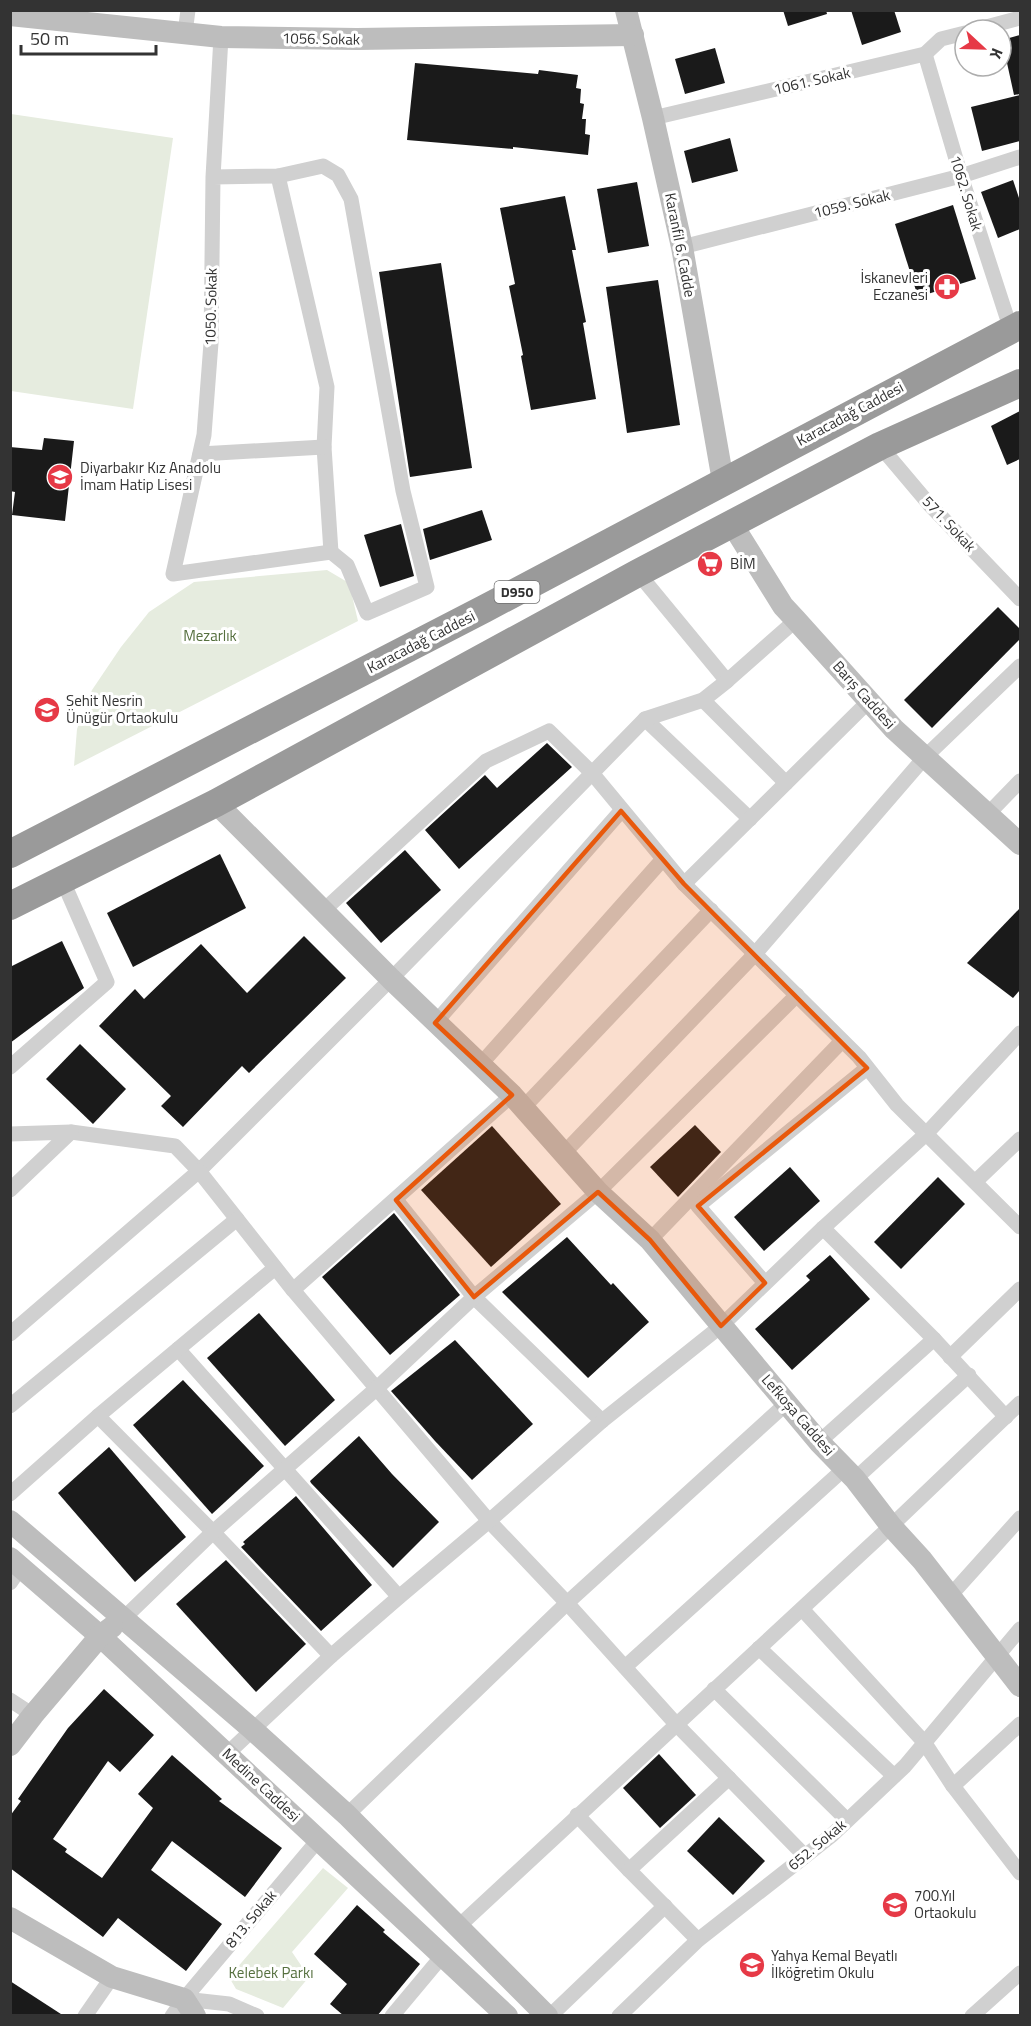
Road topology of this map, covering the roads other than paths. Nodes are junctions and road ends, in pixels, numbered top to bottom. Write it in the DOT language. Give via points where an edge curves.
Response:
graph roads {
  1 [pos="188,10"];
  2 [pos="626,10"];
  3 [pos="10,15"];
  4 [pos="185,33"];
  5 [pos="633,35"];
  6 [pos="953,36"];
  7 [pos="222,37"];
  8 [pos="925,54"];
  9 [pos="653,118"];
  10 [pos="1020,157"];
  11 [pos="278,176"];
  12 [pos="961,176"];
  13 [pos="213,177"];
  14 [pos="682,247"];
  15 [pos="1016,328"];
  16 [pos="1020,383"];
  17 [pos="880,446"];
  18 [pos="324,447"];
  19 [pos="200,454"];
  20 [pos="723,481"];
  21 [pos="732,524"];
  22 [pos="331,552"];
  23 [pos="638,573"];
  24 [pos="1020,599"];
  25 [pos="796,620"];
  26 [pos="1020,666"];
  27 [pos="727,681"];
  28 [pos="703,700"];
  29 [pos="869,700"];
  30 [pos="645,719"];
  31 [pos="925,757"];
  32 [pos="592,773"];
  33 [pos="1020,781"];
  34 [pos="786,783"];
  35 [pos="216,803"];
  36 [pos="621,811"];
  37 [pos="987,815"];
  38 [pos="750,819"];
  39 [pos="1020,844"];
  40 [pos="10,854"];
  41 [pos="663,859"];
  42 [pos="62,879"];
  43 [pos="684,884"];
  44 [pos="10,906"];
  45 [pos="711,910"];
  46 [pos="323,911"];
  47 [pos="755,954"];
  48 [pos="391,979"];
  49 [pos="797,996"];
  50 [pos="435,1023"];
  51 [pos="1020,1033"];
  52 [pos="842,1041"];
  53 [pos="480,1065"];
  54 [pos="10,1067"];
  55 [pos="867,1068"];
  56 [pos="517,1102"];
  57 [pos="71,1132"];
  58 [pos="10,1134"];
  59 [pos="926,1134"];
  60 [pos="1020,1139"];
  61 [pos="564,1153"];
  62 [pos="199,1171"];
  63 [pos="976,1181"];
  64 [pos="10,1190"];
  65 [pos="598,1192"];
  66 [pos="396,1200"];
  67 [pos="237,1219"];
  68 [pos="1020,1226"];
  69 [pos="823,1228"];
  70 [pos="650,1240"];
  71 [pos="275,1268"];
  72 [pos="765,1283"];
  73 [pos="1020,1289"];
  74 [pos="293,1290"];
  75 [pos="474,1298"];
  76 [pos="721,1326"];
  77 [pos="10,1334"];
  78 [pos="934,1339"];
  79 [pos="178,1349"];
  80 [pos="950,1357"];
  81 [pos="969,1375"];
  82 [pos="376,1389"];
  83 [pos="787,1403"];
  84 [pos="1020,1403"];
  85 [pos="10,1406"];
  86 [pos="98,1416"];
  87 [pos="1006,1417"];
  88 [pos="602,1421"];
  89 [pos="819,1442"];
  90 [pos="285,1469"];
  91 [pos="850,1473"];
  92 [pos="10,1494"];
  93 [pos="1020,1518"];
  94 [pos="10,1521"];
  95 [pos="489,1521"];
  96 [pos="891,1526"];
  97 [pos="213,1532"];
  98 [pos="14,1570"];
  99 [pos="950,1596"];
  100 [pos="399,1597"];
  101 [pos="567,1603"];
  102 [pos="802,1609"];
  103 [pos="123,1618"];
  104 [pos="1020,1629"];
  105 [pos="100,1636"];
  106 [pos="759,1648"];
  107 [pos="331,1656"];
  108 [pos="998,1657"];
  109 [pos="625,1667"];
  110 [pos="1020,1686"];
  111 [pos="714,1689"];
  112 [pos="10,1700"];
  113 [pos="33,1715"];
  114 [pos="676,1724"];
  115 [pos="1020,1724"];
  116 [pos="253,1730"];
  117 [pos="924,1742"];
  118 [pos="10,1745"];
  119 [pos="227,1754"];
  120 [pos="894,1776"];
  121 [pos="729,1778"];
  122 [pos="953,1786"];
  123 [pos="347,1815"];
  124 [pos="577,1815"];
  125 [pos="847,1820"];
  126 [pos="319,1839"];
  127 [pos="805,1856"];
  128 [pos="629,1870"];
  129 [pos="1020,1872"];
  130 [pos="665,1906"];
  131 [pos="10,1918"];
  132 [pos="458,1927"];
  133 [pos="699,1940"];
  134 [pos="442,1954"];
  135 [pos="112,1977"];
  136 [pos="1019,1977"];
  137 [pos="183,2010"];
  138 [pos="85,2016"];
  139 [pos="257,2016"];
  140 [pos="392,2016"];
  141 [pos="507,2016"];
  142 [pos="548,2016"];
  143 [pos="619,2016"];
  144 [pos="972,2016"];
  1 -- 4 [label="street"];
  2 -- 5 [label="street, Karanfil 6. Cadde"];
  3 -- 4 [label="street, 1056. Sokak"];
  4 -- 7 [label="street, 1056. Sokak"];
  5 -- 7 [label="street, 1056. Sokak"];
  5 -- 9 [label="street, Karanfil 6. Cadde"];
  6 -- 8 [label="street, 1061. Sokak" via="940,39"];
  7 -- 13 [label="street, 1050. Sokak"];
  8 -- 9 [label="street, 1061. Sokak"];
  8 -- 12 [label="street, 1062. Sokak"];
  9 -- 14 [label="street, Karanfil 6. Cadde"];
  10 -- 12 [label="street, 1059. Sokak"];
  11 -- 13 [label="street"];
  11 -- 18 [label="street" via="327,387"];
  11 -- 22 [label="street" via="323,166 338,175 351,199 404,491 427,587 367,613 347,565"];
  12 -- 14 [label="street, 1059. Sokak"];
  12 -- 15 [label="street, 1062. Sokak"];
  13 -- 19 [label="street, 1050. Sokak" via="211,343"];
  14 -- 20 [label="street, Karanfil 6. Cadde"];
  15 -- 20 [label="highway, Karacadağ Caddesi / D950"];
  16 -- 17 [label="highway, D950"];
  17 -- 21 [label="highway, D950"];
  17 -- 24 [label="street, 571. Sokak" via="929,504"];
  18 -- 19 [label="street"];
  18 -- 22 [label="street"];
  19 -- 22 [label="street, 1050. Sokak" via="173,574"];
  20 -- 40 [label="highway, Karacadağ Caddesi / D950"];
  21 -- 23 [label="highway, D950"];
  21 -- 25 [label="street, Barış Caddesi" via="783,606"];
  23 -- 27 [label="street"];
  23 -- 35 [label="highway, D950"];
  25 -- 27 [label="street"];
  25 -- 29 [label="street, Barış Caddesi"];
  26 -- 31 [label="street"];
  27 -- 28 [label="street"];
  28 -- 30 [label="street"];
  28 -- 34 [label="street"];
  29 -- 31 [label="street, Barış Caddesi"];
  29 -- 34 [label="street"];
  30 -- 32 [label="street"];
  30 -- 38 [label="street"];
  31 -- 37 [label="street, Barış Caddesi"];
  31 -- 47 [label="street"];
  32 -- 36 [label="street"];
  32 -- 46 [label="street" via="549,730 486,761"];
  32 -- 48 [label="street"];
  33 -- 37 [label="street"];
  34 -- 38 [label="street"];
  35 -- 42 [label="highway, D950"];
  35 -- 46 [label="street, Lefkoşa Caddesi"];
  36 -- 41 [label="street"];
  36 -- 50 [label="street"];
  37 -- 39 [label="street, Barış Caddesi"];
  38 -- 43 [label="street"];
  41 -- 43 [label="street"];
  41 -- 53 [label="street"];
  42 -- 44 [label="highway, D950"];
  42 -- 54 [label="street" via="107,982"];
  43 -- 45 [label="street"];
  45 -- 47 [label="street"];
  45 -- 56 [label="street"];
  46 -- 48 [label="street, Lefkoşa Caddesi"];
  47 -- 49 [label="street"];
  47 -- 61 [label="street"];
  48 -- 50 [label="street, Lefkoşa Caddesi"];
  48 -- 62 [label="street"];
  49 -- 52 [label="street"];
  49 -- 65 [label="street"];
  50 -- 53 [label="street, Lefkoşa Caddesi"];
  51 -- 59 [label="street"];
  52 -- 55 [label="street"];
  52 -- 70 [label="street"];
  53 -- 56 [label="street, Lefkoşa Caddesi"];
  55 -- 59 [label="street"];
  55 -- 72 [label="street" via="698,1206"];
  56 -- 61 [label="street, Lefkoşa Caddesi"];
  56 -- 66 [label="street"];
  57 -- 58 [label="street"];
  57 -- 62 [label="street" via="175,1146"];
  57 -- 64 [label="street"];
  59 -- 63 [label="street"];
  59 -- 69 [label="street"];
  60 -- 63 [label="street"];
  61 -- 65 [label="street, Lefkoşa Caddesi"];
  62 -- 67 [label="street"];
  62 -- 77 [label="street"];
  63 -- 68 [label="street"];
  65 -- 70 [label="street, Lefkoşa Caddesi"];
  65 -- 75 [label="street"];
  66 -- 74 [label="street"];
  66 -- 75 [label="street"];
  67 -- 71 [label="street"];
  67 -- 85 [label="street"];
  69 -- 72 [label="street"];
  69 -- 78 [label="street"];
  70 -- 76 [label="street, Lefkoşa Caddesi"];
  71 -- 74 [label="street"];
  71 -- 79 [label="street"];
  72 -- 76 [label="street"];
  73 -- 80 [label="street"];
  74 -- 82 [label="street"];
  75 -- 82 [label="street"];
  75 -- 88 [label="street"];
  76 -- 83 [label="street, Lefkoşa Caddesi"];
  76 -- 88 [label="street"];
  78 -- 80 [label="street"];
  78 -- 89 [label="street"];
  79 -- 86 [label="street"];
  79 -- 90 [label="street"];
  80 -- 81 [label="street"];
  81 -- 87 [label="street"];
  81 -- 91 [label="street"];
  82 -- 90 [label="street"];
  82 -- 95 [label="street"];
  83 -- 89 [label="street, Lefkoşa Caddesi"];
  83 -- 101 [label="street"];
  84 -- 87 [label="street"];
  86 -- 92 [label="street"];
  86 -- 97 [label="street"];
  87 -- 96 [label="street"];
  88 -- 95 [label="street"];
  89 -- 91 [label="street, Lefkoşa Caddesi"];
  90 -- 97 [label="street"];
  90 -- 100 [label="street"];
  91 -- 96 [label="street, Lefkoşa Caddesi"];
  91 -- 109 [label="street"];
  93 -- 99 [label="street"];
  94 -- 103 [label="street"];
  95 -- 100 [label="street"];
  95 -- 101 [label="street"];
  96 -- 99 [label="street, Lefkoşa Caddesi"];
  96 -- 102 [label="street"];
  97 -- 103 [label="street"];
  97 -- 107 [label="street"];
  98 -- 105 [label="street, Medine Caddesi"];
  99 -- 108 [label="street, Lefkoşa Caddesi"];
  100 -- 107 [label="street"];
  101 -- 109 [label="street"];
  101 -- 123 [label="street"];
  102 -- 106 [label="street"];
  102 -- 117 [label="street"];
  103 -- 105 [label="street"];
  103 -- 116 [label="street"];
  104 -- 108 [label="street, 652. Sokak"];
  105 -- 113 [label="street"];
  105 -- 119 [label="street, Medine Caddesi"];
  106 -- 111 [label="street"];
  106 -- 120 [label="street"];
  107 -- 116 [label="street"];
  108 -- 110 [label="street, Lefkoşa Caddesi"];
  108 -- 117 [label="street, 652. Sokak"];
  109 -- 114 [label="street"];
  111 -- 114 [label="street"];
  111 -- 125 [label="street"];
  112 -- 113 [label="street"];
  113 -- 118 [label="street"];
  114 -- 121 [label="street"];
  114 -- 124 [label="street"];
  115 -- 122 [label="street"];
  116 -- 119 [label="street"];
  116 -- 123 [label="street"];
  117 -- 120 [label="street, 652. Sokak"];
  117 -- 122 [label="street"];
  119 -- 126 [label="street, Medine Caddesi"];
  120 -- 125 [label="street, 652. Sokak"];
  121 -- 127 [label="street"];
  121 -- 128 [label="street"];
  122 -- 129 [label="street"];
  123 -- 132 [label="street"];
  124 -- 128 [label="street"];
  124 -- 132 [label="street"];
  125 -- 127 [label="street, 652. Sokak"];
  126 -- 134 [label="street, Medine Caddesi"];
  126 -- 137 [label="street, 813. Sokak"];
  127 -- 133 [label="street, 652. Sokak"];
  128 -- 130 [label="street"];
  130 -- 133 [label="street"];
  130 -- 142 [label="street"];
  131 -- 135 [label="street"];
  132 -- 142 [label="street"];
  133 -- 143 [label="street, 652. Sokak"];
  134 -- 140 [label="street"];
  134 -- 141 [label="street, Medine Caddesi"];
  135 -- 137 [label="street"];
  135 -- 138 [label="street"];
  136 -- 144 [label="street"];
  137 -- 139 [label="street" via="229,2004"];
}
